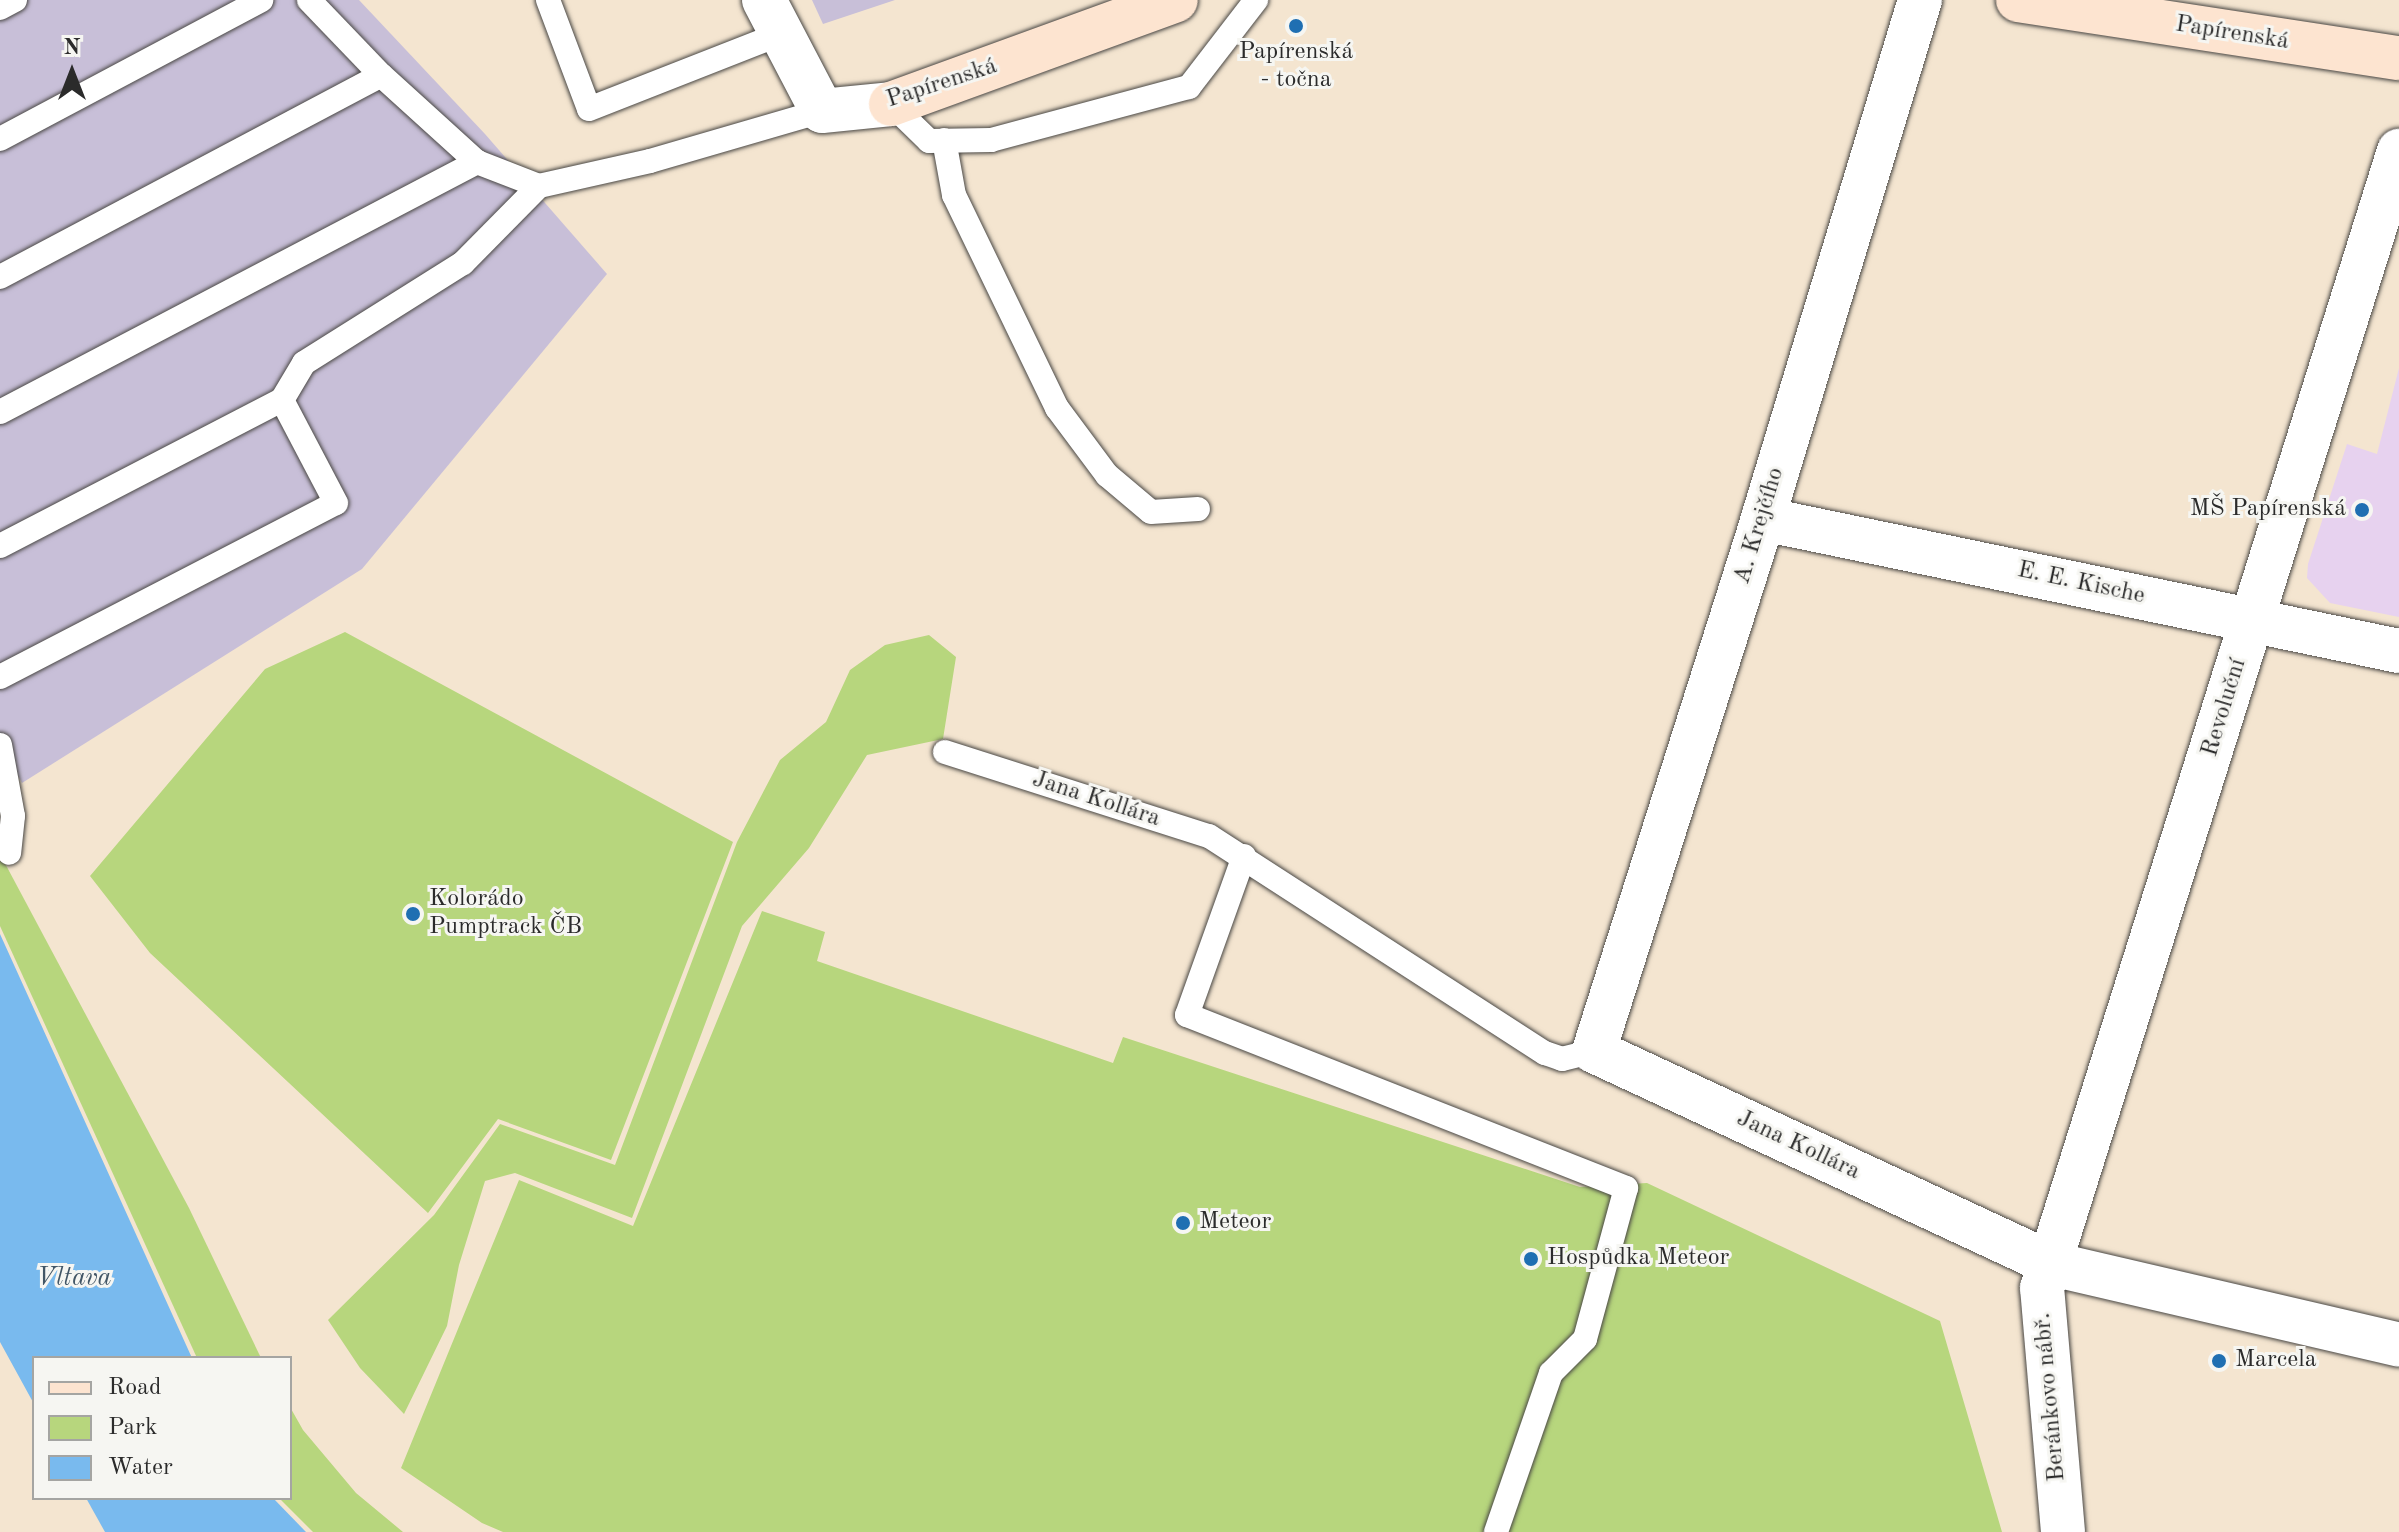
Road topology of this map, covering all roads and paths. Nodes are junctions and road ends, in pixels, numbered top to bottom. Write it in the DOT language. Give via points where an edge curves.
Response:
graph roads {
  1 [pos="15,0"];
  2 [pos="261,0"];
  3 [pos="309,0"];
  4 [pos="548,0"];
  5 [pos="1176,0"];
  6 [pos="1256,0"];
  7 [pos="1920,0"];
  8 [pos="2018,0"];
  9 [pos="0,8"];
  10 [pos="772,17"];
  11 [pos="2399,58"];
  12 [pos="381,75"];
  13 [pos="891,104"];
  14 [pos="822,111"];
  15 [pos="0,139"];
  16 [pos="944,140"];
  17 [pos="2399,151"];
  18 [pos="477,162"];
  19 [pos="539,186"];
  20 [pos="0,277"];
  21 [pos="282,400"];
  22 [pos="0,412"];
  23 [pos="1198,509"];
  24 [pos="1763,519"];
  25 [pos="0,546"];
  26 [pos="2253,619"];
  27 [pos="2399,651"];
  28 [pos="0,677"];
  29 [pos="0,745"];
  30 [pos="945,752"];
  31 [pos="9,853"];
  32 [pos="1244,856"];
  33 [pos="1594,1051"];
  34 [pos="2052,1264"];
  35 [pos="2399,1345"];
  36 [pos="1496,1532"];
  37 [pos="2063,1532"];
  1 -- 9 [label="lane"];
  2 -- 15 [label="lane"];
  3 -- 12 [label="lane"];
  4 -- 10 [label="lane" via="589,109"];
  5 -- 13 [label="street, Papírenská"];
  6 -- 16 [label="lane" via="1189,87 991,140"];
  7 -- 24 [label="street, A. Krejčího"];
  8 -- 11 [label="street, Papírenská"];
  10 -- 14 [label="street"];
  12 -- 18 [label="lane"];
  12 -- 20 [label="lane"];
  13 -- 14 [label="street, Papírenská"];
  13 -- 16 [label="lane" via="929,141"];
  14 -- 19 [label="lane" via="650,161"];
  16 -- 23 [label="lane" via="954,195 1057,408 1107,475 1151,512"];
  17 -- 26 [label="street, Revoluční"];
  18 -- 19 [label="lane"];
  18 -- 22 [label="lane"];
  19 -- 21 [label="lane" via="463,263 304,363"];
  21 -- 25 [label="lane"];
  21 -- 28 [label="lane" via="336,503"];
  24 -- 26 [label="street, E. E. Kische"];
  24 -- 33 [label="street, A. Krejčího"];
  26 -- 27 [label="street, E. E. Kische"];
  26 -- 34 [label="street, Revoluční"];
  29 -- 31 [label="lane" via="13,816"];
  30 -- 32 [label="lane, Jana Kollára" via="1209,836"];
  32 -- 33 [label="lane, Jana Kollára" via="1545,1053 1562,1059"];
  32 -- 36 [label="lane" via="1187,1015 1626,1188 1585,1339 1551,1373"];
  33 -- 34 [label="street, Jana Kollára"];
  34 -- 35 [label="street, Jana Kollára"];
  34 -- 37 [label="street, Beránkovo nábř." via="2042,1288"];
}
